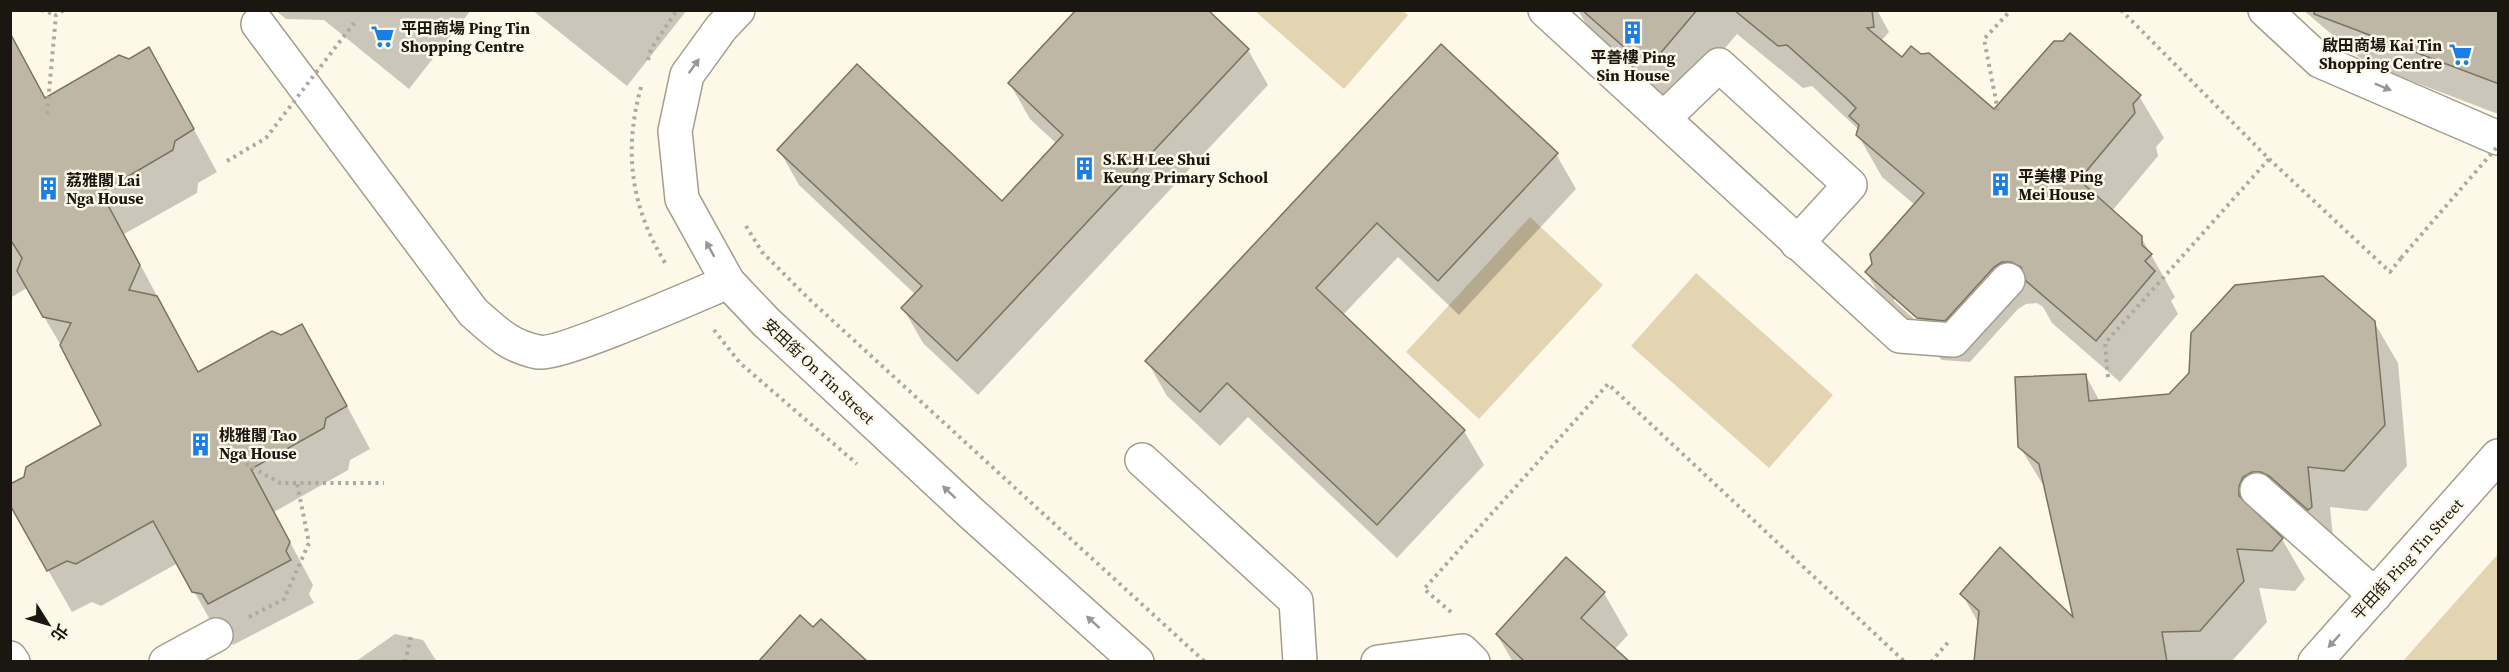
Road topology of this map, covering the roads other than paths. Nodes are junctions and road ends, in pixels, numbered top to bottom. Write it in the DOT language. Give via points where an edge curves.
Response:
graph roads {
  1 [pos="738,10"];
  2 [pos="1545,10"];
  3 [pos="2265,10"];
  4 [pos="258,24"];
  5 [pos="1664,118"];
  6 [pos="2499,138"];
  7 [pos="1797,243"];
  8 [pos="2007,280"];
  9 [pos="728,282"];
  10 [pos="2499,456"];
  11 [pos="1142,460"];
  12 [pos="2257,490"];
  13 [pos="2375,595"];
  14 [pos="216,635"];
  15 [pos="1468,656"];
  16 [pos="166,662"];
  17 [pos="1137,662"];
  18 [pos="1300,662"];
  19 [pos="1378,662"];
  20 [pos="2316,662"];
  9 -- 1 [label="street, 安田街 On Tin Street, one-way" via="682,199 675,131 687,75"];
  2 -- 5 [label="street"];
  3 -- 6 [label="street, one-way" via="2320,61"];
  4 -- 9 [label="street" via="473,312 509,343 541,353 593,337"];
  5 -- 7 [label="street"];
  5 -- 7 [label="street" via="1719,65 1850,185"];
  7 -- 8 [label="street" via="1900,336 1953,340"];
  17 -- 9 [label="street, 安田街 On Tin Street, one-way" via="953,496"];
  10 -- 13 [label="street, 平田街 Ping Tin Street"];
  11 -- 18 [label="street" via="1296,602"];
  12 -- 13 [label="street"];
  13 -- 20 [label="street, 平田街 Ping Tin Street, one-way"];
  14 -- 16 [label="street"];
  15 -- 19 [label="street"];
}
